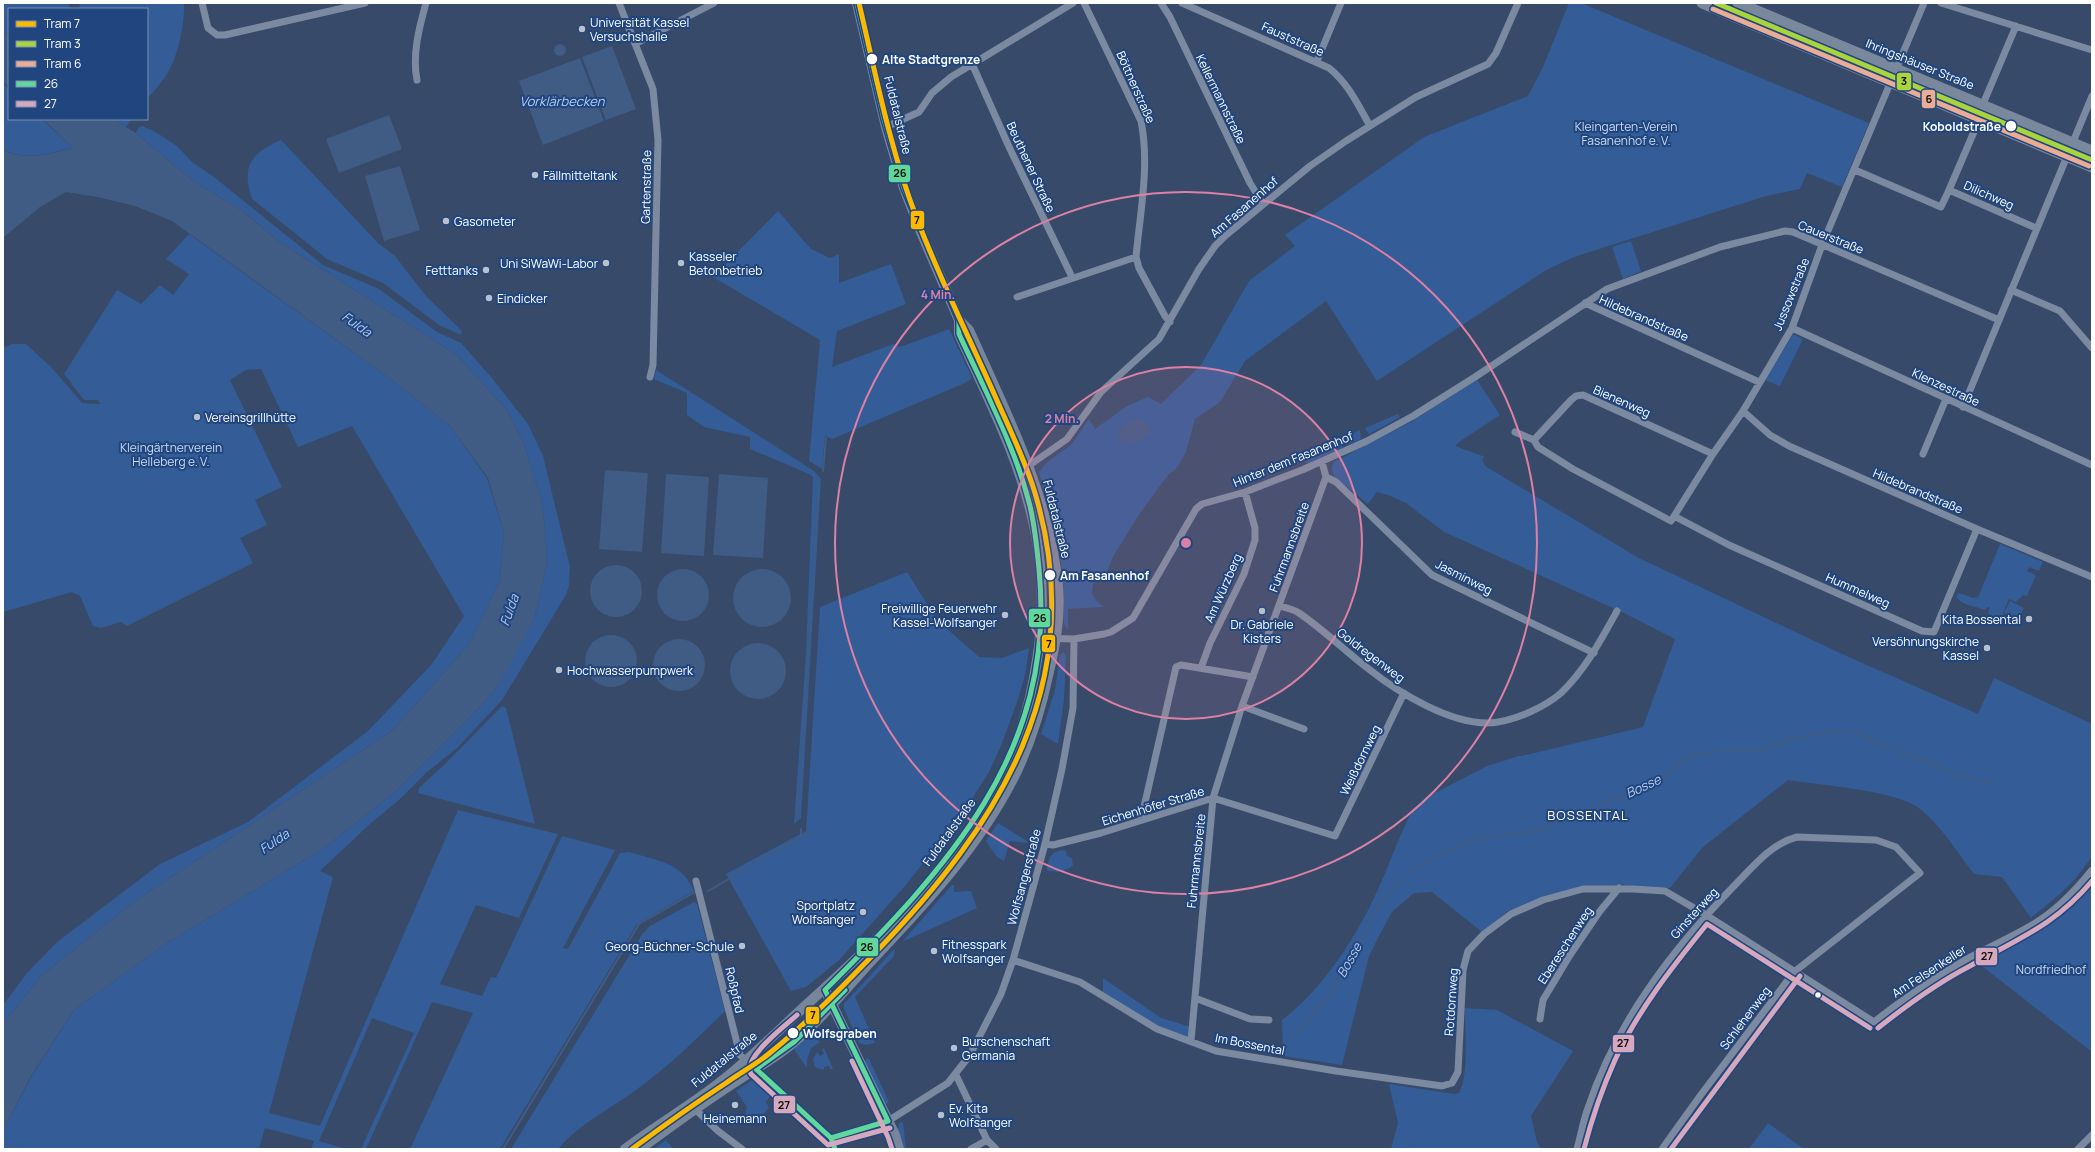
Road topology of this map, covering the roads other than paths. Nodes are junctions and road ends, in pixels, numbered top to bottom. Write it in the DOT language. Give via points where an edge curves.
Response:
graph roads {
  1 [pos="202,3"];
  2 [pos="364,3"];
  3 [pos="426,3"];
  4 [pos="619,3"];
  5 [pos="714,3"];
  6 [pos="857,3"];
  7 [pos="1073,3"];
  8 [pos="1084,3"];
  9 [pos="1161,3"];
  10 [pos="1185,3"];
  11 [pos="1341,3"];
  12 [pos="1518,3"];
  13 [pos="1702,3"];
  14 [pos="1738,3"];
  15 [pos="1924,3"];
  16 [pos="1941,3"];
  17 [pos="2016,26"];
  18 [pos="635,44"];
  19 [pos="2092,50"];
  20 [pos="1317,61"];
  21 [pos="973,66"];
  22 [pos="1897,70"];
  23 [pos="416,80"];
  24 [pos="1892,82"];
  25 [pos="2092,96"];
  26 [pos="1983,104"];
  27 [pos="1979,120"];
  28 [pos="1370,126"];
  29 [pos="886,127"];
  30 [pos="2073,142"];
  31 [pos="2092,150"];
  32 [pos="2067,157"];
  33 [pos="2092,167"];
  34 [pos="1855,170"];
  35 [pos="1949,190"];
  36 [pos="1263,204"];
  37 [pos="2036,228"];
  38 [pos="1822,245"];
  39 [pos="1136,257"];
  40 [pos="1072,277"];
  41 [pos="2011,290"];
  42 [pos="1017,297"];
  43 [pos="1585,303"];
  44 [pos="959,320"];
  45 [pos="1999,320"];
  46 [pos="1170,322"];
  47 [pos="1792,328"];
  48 [pos="2092,348"];
  49 [pos="650,377"];
  50 [pos="1759,382"];
  51 [pos="1946,399"];
  52 [pos="1963,407"];
  53 [pos="1743,411"];
  54 [pos="1515,432"];
  55 [pos="1534,440"];
  56 [pos="1713,454"];
  57 [pos="1923,454"];
  58 [pos="1322,462"];
  59 [pos="2092,465"];
  60 [pos="1029,467"];
  61 [pos="1019,471"];
  62 [pos="1326,477"];
  63 [pos="1245,492"];
  64 [pos="1672,518"];
  65 [pos="1977,529"];
  66 [pos="2092,578"];
  67 [pos="1280,606"];
  68 [pos="1617,611"];
  69 [pos="1040,638"];
  70 [pos="1056,639"];
  71 [pos="1074,639"];
  72 [pos="1594,653"];
  73 [pos="1201,668"];
  74 [pos="1253,677"];
  75 [pos="1404,693"];
  76 [pos="1242,706"];
  77 [pos="1304,729"];
  78 [pos="1213,798"];
  79 [pos="1142,820"];
  80 [pos="1335,836"];
  81 [pos="1045,844"];
  82 [pos="2092,870"];
  83 [pos="1920,873"];
  84 [pos="696,881"];
  85 [pos="1619,888"];
  86 [pos="1706,915"];
  87 [pos="1013,960"];
  88 [pos="1794,972"];
  89 [pos="825,990"];
  90 [pos="1195,998"];
  91 [pos="832,1005"];
  92 [pos="1540,1019"];
  93 [pos="1270,1020"];
  94 [pos="1874,1022"];
  95 [pos="1191,1041"];
  96 [pos="746,1061"];
  97 [pos="756,1069"];
  98 [pos="956,1075"];
  99 [pos="1452,1083"];
  100 [pos="696,1110"];
  101 [pos="888,1121"];
  102 [pos="2092,1135"];
  103 [pos="831,1138"];
  104 [pos="987,1140"];
  105 [pos="740,1147"];
  106 [pos="625,1149"];
  107 [pos="640,1149"];
  108 [pos="835,1149"];
  109 [pos="899,1149"];
  110 [pos="971,1149"];
  111 [pos="996,1149"];
  112 [pos="1577,1149"];
  113 [pos="1662,1149"];
  114 [pos="2078,1149"];
  1 -- 2 [label="street" via="206,24 212,33 225,35"];
  3 -- 23 [label="street" via="418,30 414,70"];
  4 -- 18 [label="street, Gartenstraße"];
  5 -- 18 [label="street"];
  6 -- 29 [label="main road, Fuldatalstraße"];
  7 -- 21 [label="street"];
  8 -- 39 [label="street, Böttnerstraße" via="1142,121 1145,140"];
  9 -- 36 [label="street, Kellermannstraße" via="1250,183"];
  10 -- 20 [label="street, Fauststraße"];
  11 -- 20 [label="street"];
  12 -- 28 [label="street, Am Fasanenhof" via="1496,53 1488,64 1416,97"];
  13 -- 24 [label="main road"];
  14 -- 22 [label="main road, Ihringshäuser Straße"];
  15 -- 22 [label="street, Jussowstraße"];
  16 -- 17 [label="street"];
  17 -- 19 [label="street"];
  17 -- 26 [label="street"];
  18 -- 49 [label="street, Gartenstraße" via="653,89 658,140 653,365"];
  20 -- 28 [label="street, Fauststraße" via="1340,76"];
  21 -- 29 [label="street" via="941,84 919,112"];
  21 -- 40 [label="street, Beuthener Straße"];
  22 -- 24 [label="street, Jussowstraße"];
  22 -- 26 [label="main road, Ihringshäuser Straße"];
  24 -- 27 [label="main road"];
  24 -- 34 [label="street, Jussowstraße"];
  25 -- 30 [label="street"];
  26 -- 30 [label="main road, Ihringshäuser Straße"];
  27 -- 32 [label="main road"];
  27 -- 35 [label="street"];
  28 -- 36 [label="street, Am Fasanenhof" via="1310,166"];
  29 -- 44 [label="main road, Fuldatalstraße" via="915,218"];
  30 -- 31 [label="main road, Ihringshäuser Straße"];
  30 -- 32 [label="street"];
  32 -- 33 [label="main road"];
  32 -- 37 [label="street"];
  34 -- 35 [label="street, Dilichweg" via="1941,207"];
  34 -- 38 [label="street, Jussowstraße"];
  35 -- 37 [label="street, Dilichweg"];
  36 -- 46 [label="street, Am Fasanenhof" via="1215,246 1199,269"];
  37 -- 41 [label="street"];
  38 -- 43 [label="street, Cauerstraße" via="1785,231 1720,247 1618,284"];
  38 -- 45 [label="street, Cauerstraße"];
  38 -- 47 [label="street, Jussowstraße"];
  39 -- 40 [label="street"];
  39 -- 46 [label="street, Böttnerstraße" via="1139,268 1164,316"];
  40 -- 42 [label="street"];
  41 -- 45 [label="street"];
  41 -- 48 [label="street" via="2060,311"];
  43 -- 50 [label="street, Hildebrandstraße"];
  43 -- 58 [label="street, Hinter dem Fasanenhof" via="1413,416 1368,441"];
  44 -- 60 [label="main road, Fuldatalstraße" via="970,330"];
  44 -- 61 [label="main road, Fuldatalstraße" via="959,334"];
  45 -- 52 [label="street"];
  46 -- 60 [label="street, Am Fasanenhof" via="1159,339 1101,392 1067,439"];
  47 -- 50 [label="street, Jussowstraße"];
  47 -- 51 [label="street, Klenzestraße"];
  50 -- 53 [label="street, Jussowstraße"];
  51 -- 52 [label="street, Klenzestraße"];
  51 -- 57 [label="street"];
  52 -- 59 [label="street, Klenzestraße"];
  53 -- 56 [label="street, Jussowstraße"];
  53 -- 65 [label="street, Hildebrandstraße" via="1770,435 1789,446"];
  54 -- 55 [label="street"];
  55 -- 56 [label="street, Bienenweg" via="1571,400 1583,395"];
  55 -- 64 [label="street" via="1538,447 1573,469"];
  56 -- 64 [label="street, Jussowstraße"];
  58 -- 62 [label="street"];
  58 -- 63 [label="street, Hinter dem Fasanenhof"];
  60 -- 61 [label="street, Am Fasanenhof"];
  60 -- 70 [label="main road, Fuldatalstraße" via="1049,532 1056,566"];
  61 -- 69 [label="main road, Fuldatalstraße" via="1035,531 1039,558 1042,612"];
  62 -- 67 [label="street, Fuhrmannsbreite"];
  62 -- 72 [label="street, Jasminweg" via="1336,482 1432,575"];
  63 -- 71 [label="street, Hinter dem Fasanenhof" via="1202,504 1196,509 1133,618 1111,632"];
  63 -- 73 [label="street, Am Würzberg" via="1255,528 1255,540 1244,573 1210,643"];
  64 -- 65 [label="street, Hummelweg" via="1922,631 1934,632"];
  65 -- 66 [label="street, Hildebrandstraße"];
  67 -- 74 [label="street, Fuhrmannsbreite"];
  67 -- 75 [label="street, Goldregenweg" via="1298,612 1371,671"];
  68 -- 72 [label="street, Goldregenweg"];
  69 -- 70 [label="street, Hinter dem Fasanenhof"];
  69 -- 89 [label="main road, Fuldatalstraße" via="1033,688 1020,733 1009,761 983,809 953,852 907,907"];
  70 -- 71 [label="street, Hinter dem Fasanenhof"];
  70 -- 91 [label="main road, Fuldatalstraße" via="1032,735 1016,772 990,818 931,896"];
  71 -- 81 [label="street, Wolfsangerstraße" via="1072,708 1062,769"];
  72 -- 75 [label="street, Goldregenweg" via="1560,694 1543,706 1506,721 1486,723 1462,720"];
  73 -- 74 [label="street"];
  73 -- 79 [label="street" via="1181,665 1176,667 1173,673"];
  74 -- 76 [label="street, Fuhrmannsbreite"];
  75 -- 80 [label="street, Weißdornweg"];
  76 -- 77 [label="street"];
  76 -- 78 [label="street, Fuhrmannsbreite"];
  78 -- 79 [label="street, Eichenhöfer Straße"];
  78 -- 80 [label="street, Eichenhöfer Straße"];
  78 -- 90 [label="street, Fuhrmannsbreite"];
  79 -- 81 [label="street, Eichenhöfer Straße" via="1083,838 1053,845"];
  81 -- 87 [label="street, Wolfsangerstraße"];
  82 -- 94 [label="street, Am Felsenkeller" via="2075,890 2038,921 1942,973"];
  83 -- 86 [label="street, Ginsterweg" via="1896,847 1876,840 1797,837 1785,840 1764,856"];
  83 -- 88 [label="street, Schlehenweg"];
  84 -- 96 [label="street, Roßpfad" via="740,1055"];
  85 -- 86 [label="street, Rotdornweg" via="1665,891"];
  85 -- 92 [label="street, Ebereschenweg" via="1570,955 1544,1000"];
  85 -- 99 [label="street, Rotdornweg" via="1584,889 1542,900 1511,914 1484,934 1468,951 1463,970 1458,1072"];
  86 -- 88 [label="street, Rotdornweg"];
  86 -- 112 [label="street, Ginsterweg" via="1669,959 1638,1004 1609,1056 1588,1108"];
  87 -- 95 [label="street, Im Bossental" via="1080,982 1157,1029"];
  87 -- 98 [label="street, Wolfsangerstraße" via="1001,994 970,1055"];
  88 -- 94 [label="street, Rotdornweg"];
  88 -- 113 [label="street, Schlehenweg"];
  89 -- 91 [label="main road"];
  89 -- 96 [label="main road, Fuldatalstraße"];
  90 -- 93 [label="street" via="1250,1019"];
  90 -- 95 [label="street, Fuhrmannsbreite"];
  91 -- 97 [label="main road, Fuldatalstraße" via="794,1042"];
  91 -- 101 [label="main road"];
  95 -- 99 [label="street, Im Bossental" via="1216,1051 1336,1071 1442,1086"];
  96 -- 97 [label="street, Roßpfad"];
  96 -- 106 [label="main road, Fuldatalstraße" via="721,1082"];
  97 -- 100 [label="main road, Fuldatalstraße"];
  97 -- 103 [label="street, Roßpfad"];
  98 -- 101 [label="street, Wolfsangerstraße" via="948,1083"];
  98 -- 104 [label="street"];
  100 -- 105 [label="street"];
  100 -- 107 [label="main road, Fuldatalstraße"];
  101 -- 103 [label="street, Wolfsangerstraße"];
  101 -- 109 [label="main road"];
  102 -- 114 [label="street"];
  103 -- 108 [label="street"];
  104 -- 110 [label="street"];
  104 -- 111 [label="street"];
}
